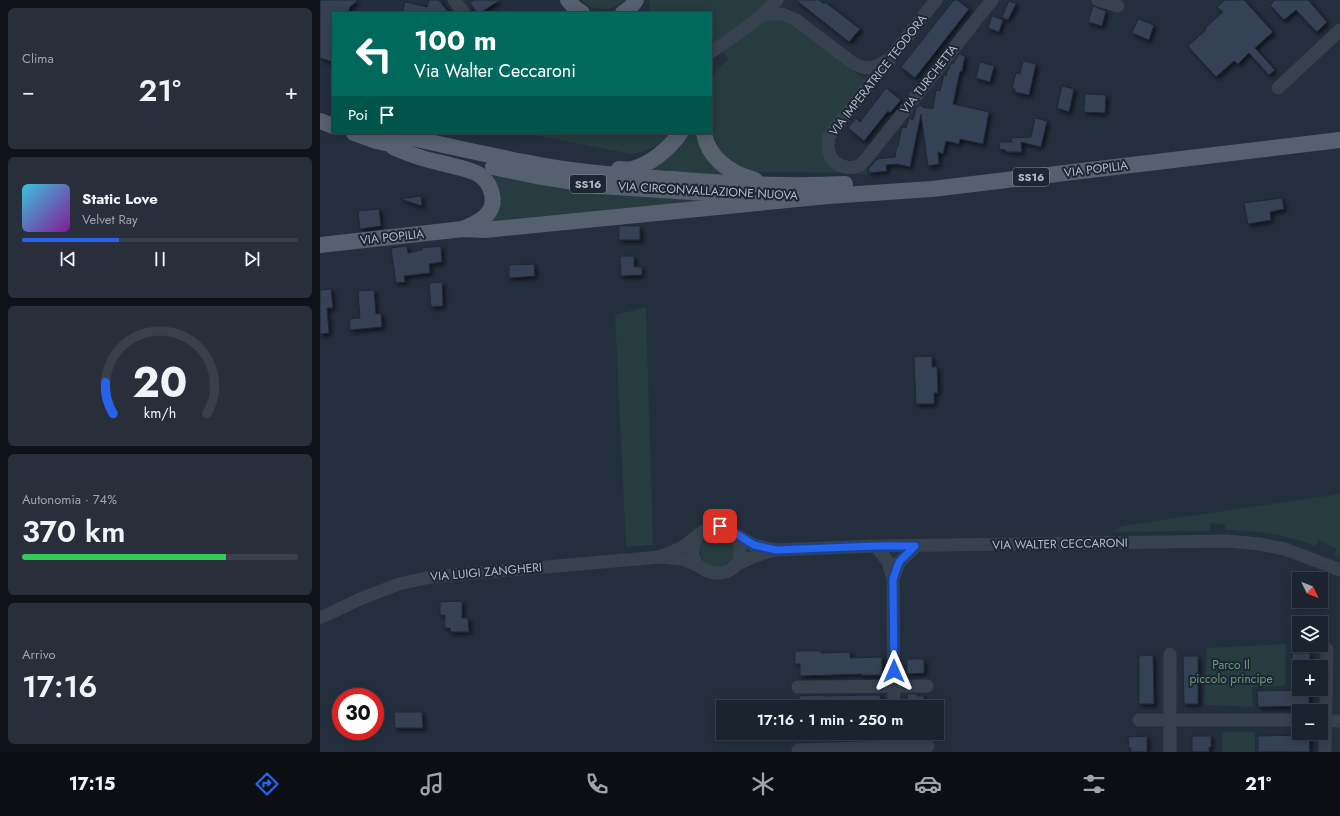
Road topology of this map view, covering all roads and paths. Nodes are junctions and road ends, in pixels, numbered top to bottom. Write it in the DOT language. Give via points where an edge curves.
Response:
graph roads {
  1 [pos="454,0"];
  2 [pos="568,0"];
  3 [pos="777,0"];
  4 [pos="936,0"];
  5 [pos="1098,0"];
  6 [pos="986,2"];
  7 [pos="638,5"];
  8 [pos="1118,6"];
  9 [pos="463,12"];
  10 [pos="580,12"];
  11 [pos="625,12"];
  12 [pos="761,16"];
  13 [pos="1340,30"];
  14 [pos="712,51"];
  15 [pos="892,56"];
  16 [pos="1278,88"];
  17 [pos="320,110"];
  18 [pos="332,115"];
  19 [pos="320,121"];
  20 [pos="332,126"];
  21 [pos="1340,130"];
  22 [pos="361,134"];
  23 [pos="679,134"];
  24 [pos="704,134"];
  25 [pos="383,137"];
  26 [pos="1340,140"];
  27 [pos="867,158"];
  28 [pos="541,165"];
  29 [pos="770,184"];
  30 [pos="828,190"];
  31 [pos="463,229"];
  32 [pos="320,245"];
  33 [pos="733,533"];
  34 [pos="699,534"];
  35 [pos="876,546"];
  36 [pos="915,546"];
  37 [pos="776,550"];
  38 [pos="660,557"];
  39 [pos="734,566"];
  40 [pos="700,567"];
  41 [pos="1340,570"];
  42 [pos="893,579"];
  43 [pos="320,618"];
  44 [pos="1326,652"];
  45 [pos="1170,654"];
  46 [pos="894,686"];
  47 [pos="927,686"];
  48 [pos="798,687"];
  49 [pos="894,700"];
  50 [pos="1324,704"];
  51 [pos="1139,720"];
  52 [pos="1171,720"];
  53 [pos="1292,720"];
  54 [pos="1328,720"];
  55 [pos="1340,721"];
  56 [pos="1324,740"];
  57 [pos="928,746"];
  58 [pos="798,750"];
  59 [pos="894,750"];
  60 [pos="1170,752"];
  61 [pos="1325,752"];
  1 -- 9 [label="street"];
  2 -- 10 [label="main road"];
  3 -- 12 [label="street"];
  4 -- 15 [label="street, VIA IMPERATRICE TEODORA"];
  5 -- 8 [label="street"];
  6 -- 27 [label="street, VIA TURCHETTA"];
  7 -- 11 [label="main road"];
  12 -- 14 [label="street"];
  12 -- 15 [label="street" via="782,14 796,20 863,68 880,65"];
  13 -- 16 [label="street"];
  15 -- 27 [label="street, VIA IMPERATRICE TEODORA" via="829,136 827,144 832,158 844,167 860,164"];
  17 -- 18 [label="main road"];
  19 -- 20 [label="main road"];
  21 -- 30 [label="main road, VIA POPILIA / SS16"];
  22 -- 25 [label="main road, VIA CIRCONVALLAZIONE NUOVA / SS16"];
  23 -- 28 [label="main road" via="664,152 632,169"];
  24 -- 29 [label="main road" via="706,143 718,162 747,178"];
  25 -- 28 [label="main road, VIA CIRCONVALLAZIONE NUOVA / SS16"];
  25 -- 30 [label="main road, VIA CIRCONVALLAZIONE NUOVA / SS16" via="536,176 600,186 712,194"];
  25 -- 31 [label="main road" via="420,158 481,175 492,193 490,212 480,221"];
  26 -- 30 [label="main road, VIA POPILIA / SS16" via="932,189"];
  28 -- 29 [label="main road, VIA CIRCONVALLAZIONE NUOVA / SS16" via="606,174"];
  29 -- 30 [label="main road, VIA CIRCONVALLAZIONE NUOVA / SS16"];
  30 -- 31 [label="main road" via="485,230"];
  31 -- 32 [label="main road, VIA POPILIA"];
  33 -- 34 [label="street, VIA WALTER CECCARONI" via="720,526 705,529"];
  33 -- 37 [label="street, VIA WALTER CECCARONI" via="754,545"];
  33 -- 39 [label="street" via="740,545 738,560"];
  34 -- 38 [label="street, VIA LUIGI ZANGHERI" via="681,547"];
  34 -- 40 [label="street" via="693,547"];
  35 -- 36 [label="street, VIA WALTER CECCARONI"];
  35 -- 37 [label="street, VIA WALTER CECCARONI"];
  35 -- 42 [label="street" via="888,562"];
  36 -- 41 [label="street, VIA WALTER CECCARONI" via="1228,541 1285,549"];
  36 -- 42 [label="street" via="899,562"];
  37 -- 39 [label="street, VIA WALTER CECCARONI"];
  38 -- 40 [label="street, VIA LUIGI ZANGHERI" via="682,560"];
  38 -- 43 [label="street, VIA LUIGI ZANGHERI" via="430,577 399,584"];
  39 -- 40 [label="street, VIA WALTER CECCARONI" via="721,573"];
  42 -- 46 [label="street"];
  44 -- 50 [label="street"];
  45 -- 52 [label="street"];
  46 -- 47 [label="street"];
  46 -- 48 [label="street"];
  46 -- 49 [label="street"];
  51 -- 52 [label="street"];
  52 -- 53 [label="street"];
  52 -- 60 [label="street"];
  54 -- 55 [label="street"];
  56 -- 61 [label="street"];
  57 -- 59 [label="street"];
  58 -- 59 [label="street"];
}
